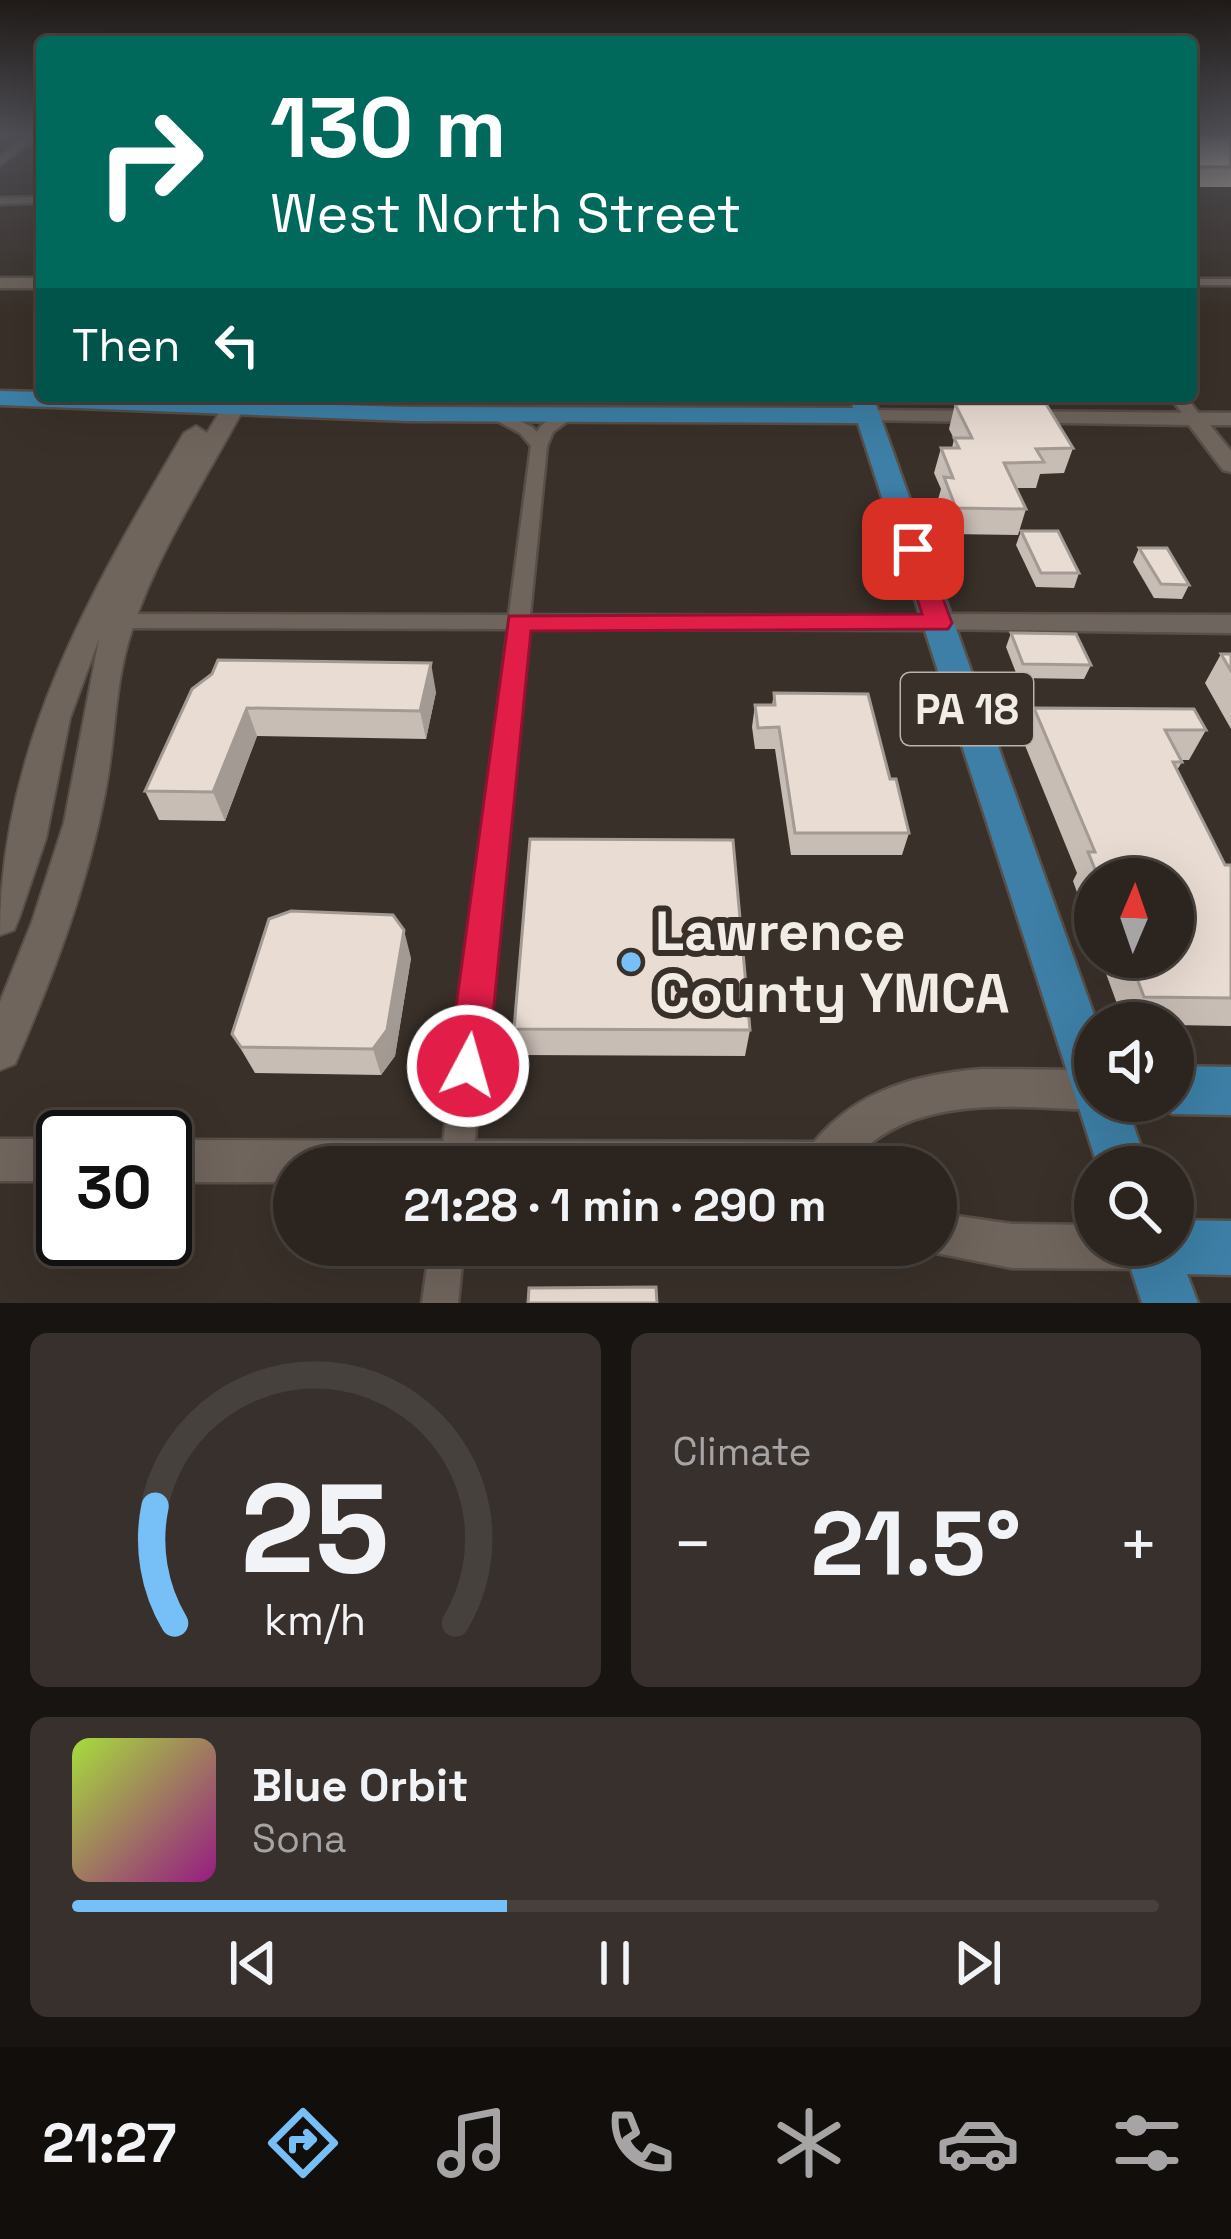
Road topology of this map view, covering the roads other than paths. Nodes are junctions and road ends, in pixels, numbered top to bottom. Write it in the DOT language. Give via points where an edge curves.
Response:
graph roads {
  1 [pos="36,200"];
  2 [pos="0,201"];
  3 [pos="1197,282"];
  4 [pos="1231,282"];
  5 [pos="0,283"];
  6 [pos="36,283"];
  7 [pos="0,381"];
  8 [pos="36,383"];
  9 [pos="0,398"];
  10 [pos="36,400"];
  11 [pos="81,402"];
  12 [pos="1182,402"];
  13 [pos="505,403"];
  14 [pos="580,403"];
  15 [pos="864,404"];
  16 [pos="224,409"];
  17 [pos="1195,419"];
  18 [pos="1231,419"];
  19 [pos="539,446"];
  20 [pos="1231,465"];
  21 [pos="107,621"];
  22 [pos="519,622"];
  23 [pos="938,623"];
  24 [pos="1231,624"];
  25 [pos="0,918"];
  26 [pos="1074,1025"];
  27 [pos="0,1049"];
  28 [pos="1074,1087"];
  29 [pos="1194,1090"];
  30 [pos="1231,1091"];
  31 [pos="459,1146"];
  32 [pos="837,1146"];
  33 [pos="0,1160"];
  34 [pos="36,1160"];
  35 [pos="192,1161"];
  36 [pos="273,1162"];
  37 [pos="957,1238"];
  38 [pos="1074,1246"];
  39 [pos="1194,1247"];
  40 [pos="1231,1248"];
  41 [pos="444,1266"];
  42 [pos="1157,1266"];
  43 [pos="440,1303"];
  44 [pos="1170,1303"];
  1 -- 2 [label="street"];
  3 -- 4 [label="street"];
  5 -- 6 [label="street"];
  7 -- 8 [label="main road"];
  9 -- 10 [label="main road"];
  11 -- 16 [label="main road"];
  12 -- 17 [label="street"];
  13 -- 14 [label="main road"];
  13 -- 16 [label="main road"];
  13 -- 19 [label="street"];
  14 -- 15 [label="main road"];
  14 -- 19 [label="street" via="546,429"];
  15 -- 17 [label="street"];
  15 -- 23 [label="main road, PA 18"];
  16 -- 21 [label="main road"];
  17 -- 18 [label="street"];
  17 -- 20 [label="street"];
  19 -- 22 [label="street"];
  21 -- 22 [label="street"];
  21 -- 25 [label="main road" via="54,718 28,838"];
  21 -- 27 [label="main road" via="90,782 64,886"];
  22 -- 23 [label="street"];
  22 -- 31 [label="street"];
  23 -- 24 [label="street"];
  23 -- 26 [label="main road, PA 18"];
  28 -- 32 [label="street" via="902,1099 849,1129"];
  29 -- 30 [label="main road"];
  33 -- 34 [label="street"];
  35 -- 36 [label="street"];
  37 -- 38 [label="street"];
  39 -- 40 [label="main road"];
  41 -- 43 [label="street"];
  42 -- 44 [label="main road"];
}
